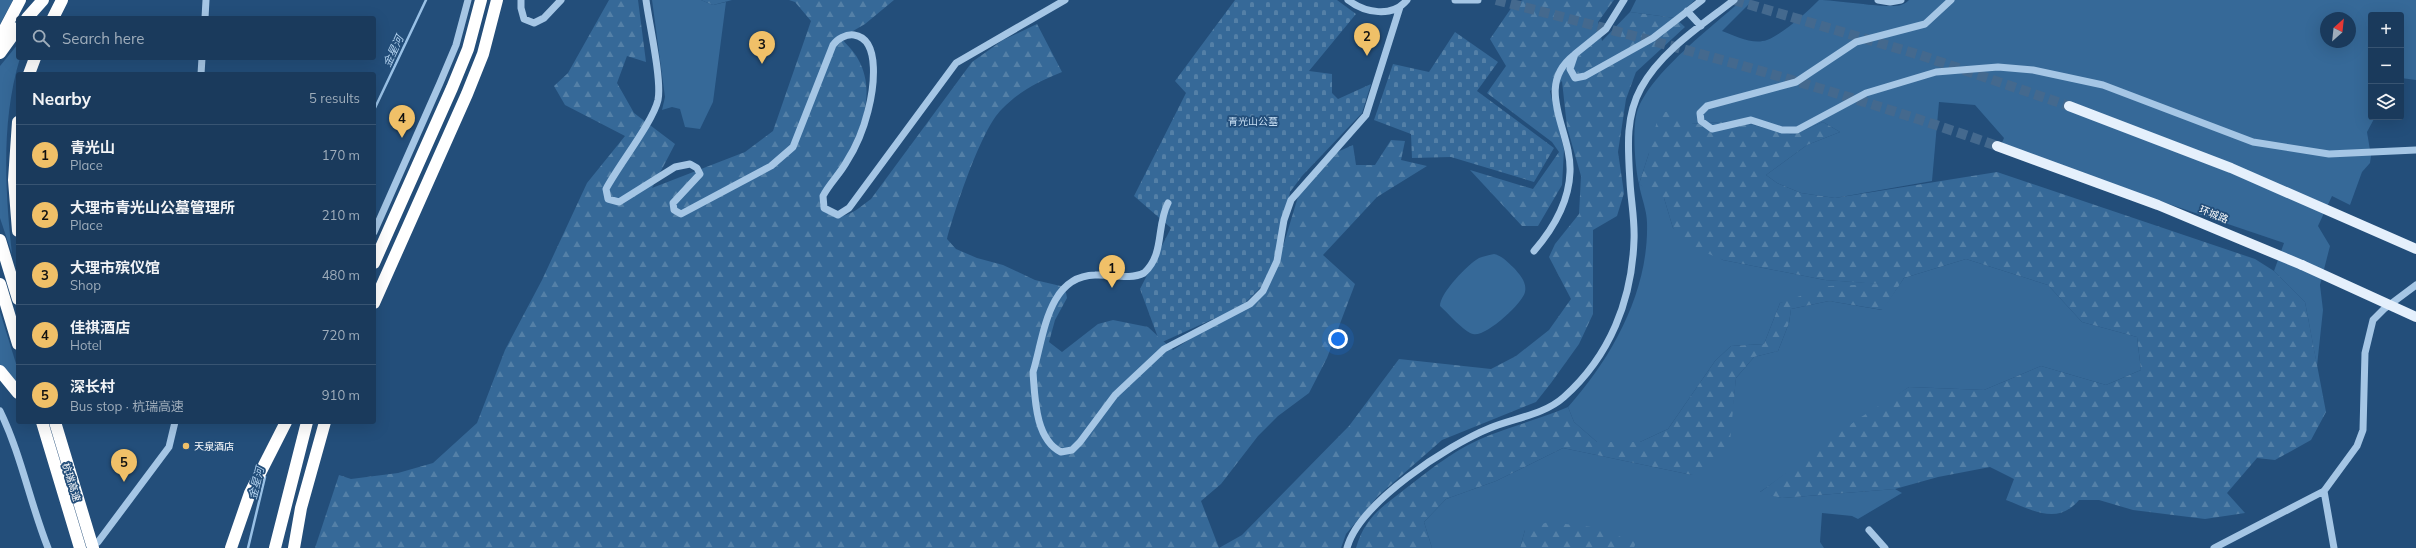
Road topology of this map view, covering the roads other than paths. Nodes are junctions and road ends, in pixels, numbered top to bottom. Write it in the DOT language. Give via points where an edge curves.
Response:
graph roads {
  1 [pos="20,0"];
  2 [pos="43,0"];
  3 [pos="62,0"];
  4 [pos="206,0"];
  5 [pos="468,0"];
  6 [pos="481,0"];
  7 [pos="497,0"];
  8 [pos="521,0"];
  9 [pos="561,0"];
  10 [pos="646,0"];
  11 [pos="1065,0"];
  12 [pos="1348,0"];
  13 [pos="1407,0"];
  14 [pos="1455,0"];
  15 [pos="1478,0"];
  16 [pos="1624,0"];
  17 [pos="1702,0"];
  18 [pos="1734,0"];
  19 [pos="1878,0"];
  20 [pos="1901,0"];
  21 [pos="1951,0"];
  22 [pos="1400,7"];
  23 [pos="1688,11"];
  24 [pos="29,16"];
  25 [pos="54,16"];
  26 [pos="205,16"];
  27 [pos="1702,26"];
  28 [pos="16,31"];
  29 [pos="0,38"];
  30 [pos="0,53"];
  31 [pos="1575,54"];
  32 [pos="34,60"];
  33 [pos="202,60"];
  34 [pos="30,72"];
  35 [pos="201,72"];
  36 [pos="2069,106"];
  37 [pos="1997,146"];
  38 [pos="2416,150"];
  39 [pos="16,151"];
  40 [pos="1168,203"];
  41 [pos="16,206"];
  42 [pos="376,227"];
  43 [pos="0,240"];
  44 [pos="2416,249"];
  45 [pos="1534,251"];
  46 [pos="376,259"];
  47 [pos="0,284"];
  48 [pos="2416,285"];
  49 [pos="16,292"];
  50 [pos="376,299"];
  51 [pos="2416,317"];
  52 [pos="16,337"];
  53 [pos="0,371"];
  54 [pos="16,391"];
  55 [pos="0,411"];
  56 [pos="34,424"];
  57 [pos="43,424"];
  58 [pos="57,424"];
  59 [pos="175,424"];
  60 [pos="285,424"];
  61 [pos="306,424"];
  62 [pos="324,424"];
  63 [pos="2324,491"];
  64 [pos="63,493"];
  65 [pos="1869,530"];
  66 [pos="95,545"];
  67 [pos="48,548"];
  68 [pos="80,548"];
  69 [pos="231,548"];
  70 [pos="275,548"];
  71 [pos="294,548"];
  72 [pos="1347,548"];
  73 [pos="1885,548"];
  74 [pos="2214,548"];
  75 [pos="2334,548"];
  1 -- 29 [label="highway"];
  2 -- 24 [label="highway"];
  3 -- 25 [label="highway"];
  4 -- 26 [label="street"];
  5 -- 42 [label="street" via="456,44"];
  6 -- 46 [label="highway" via="468,49"];
  7 -- 50 [label="highway" via="483,54 467,94"];
  8 -- 9 [label="street" via="524,19 534,23 544,18"];
  10 -- 11 [label="street" via="658,100 606,189 608,199 619,202 675,167 690,164 697,168 700,174 673,203 674,210 681,214 771,166 793,147 833,45 844,36 855,35 869,48 874,69 868,113 855,145 847,162 822,196 824,208 838,215 849,208 956,63"];
  12 -- 22 [label="street" via="1369,10 1387,12"];
  13 -- 22 [label="street"];
  14 -- 15 [label="street"];
  16 -- 31 [label="street" via="1606,28"];
  17 -- 23 [label="street"];
  18 -- 27 [label="street"];
  19 -- 20 [label="street"];
  21 -- 38 [label="street" via="1925,24 1856,42 1796,82 1707,106 1700,113 1701,121 1712,129 1751,120 1782,130 1797,130 1862,94 1936,72 1998,67 2017,68 2103,85 2253,142 2329,154"];
  22 -- 40 [label="street" via="1366,115 1291,200 1284,220 1277,261 1263,291 1250,304 1164,348 1115,395 1080,442 1072,450 1061,452 1049,443 1041,428 1033,372 1051,305 1061,290 1077,279 1093,275 1129,276 1144,273 1152,263 1161,242 1161,221"];
  23 -- 27 [label="street"];
  23 -- 31 [label="street" via="1653,38 1580,78 1573,76 1570,69"];
  27 -- 72 [label="street" via="1649,75 1631,113 1628,150 1633,260 1624,308 1607,345 1575,385 1556,403 1458,442 1416,471 1363,518"];
  28 -- 30 [label="highway"];
  31 -- 45 [label="street" via="1566,61 1560,71 1553,91 1568,148 1569,181 1560,213 1550,232"];
  32 -- 34 [label="highway"];
  33 -- 35 [label="street"];
  36 -- 44 [label="main road" via="2224,165"];
  37 -- 51 [label="main road, 环城路, bridge" via="2151,202 2302,264"];
  39 -- 41 [label="highway"];
  43 -- 49 [label="highway"];
  47 -- 52 [label="highway"];
  48 -- 63 [label="street" via="2373,320 2365,353 2363,430 2357,446"];
  53 -- 54 [label="highway"];
  55 -- 67 [label="street"];
  56 -- 64 [label="highway"];
  57 -- 64 [label="highway, 杭瑞高速"];
  58 -- 66 [label="highway, 杭瑞高速"];
  59 -- 66 [label="street" via="169,448"];
  60 -- 69 [label="highway" via="250,493"];
  61 -- 70 [label="highway"];
  62 -- 71 [label="highway" via="301,508"];
  63 -- 74 [label="street"];
  63 -- 75 [label="street"];
  64 -- 68 [label="highway, 杭瑞高速"];
  65 -- 73 [label="street"];
}
